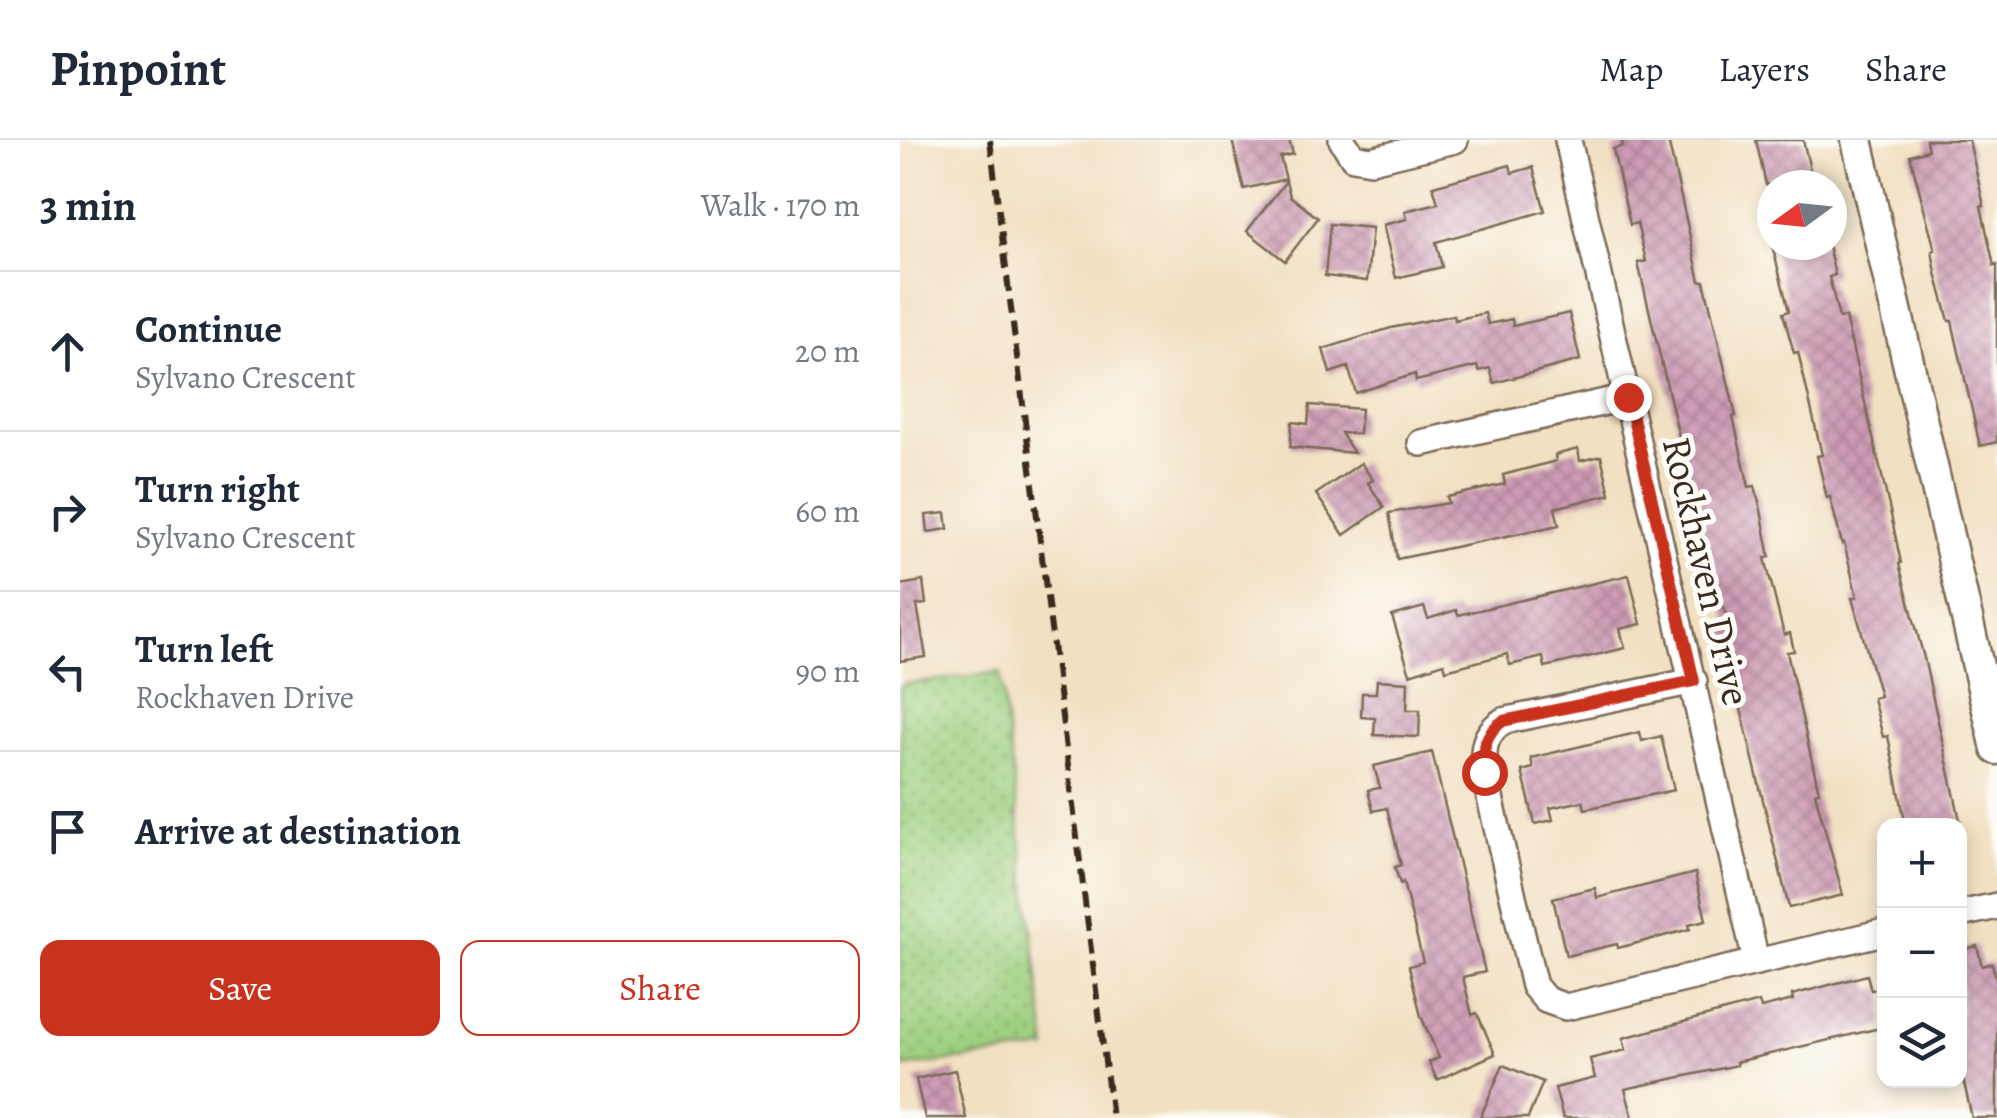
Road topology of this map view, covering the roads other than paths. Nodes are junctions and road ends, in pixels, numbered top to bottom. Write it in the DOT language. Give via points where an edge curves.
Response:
graph roads {
  1 [pos="1342,140"];
  2 [pos="1455,140"];
  3 [pos="1568,140"];
  4 [pos="1857,140"];
  5 [pos="1628,397"];
  6 [pos="1421,443"];
  7 [pos="1694,681"];
  8 [pos="1997,749"];
  9 [pos="1997,906"];
  10 [pos="1967,912"];
  11 [pos="1877,934"];
  12 [pos="1756,961"];
  1 -- 2 [label="street" via="1353,157 1371,160"];
  3 -- 5 [label="street, Rockhaven Drive"];
  4 -- 8 [label="street"];
  5 -- 6 [label="street"];
  5 -- 7 [label="street, Rockhaven Drive"];
  7 -- 12 [label="street, Rockhaven Drive"];
  7 -- 12 [label="street" via="1503,721 1490,730 1483,748 1491,805 1534,986 1546,1000 1566,1006"];
  9 -- 10 [label="street"];
  11 -- 12 [label="street"];
}
